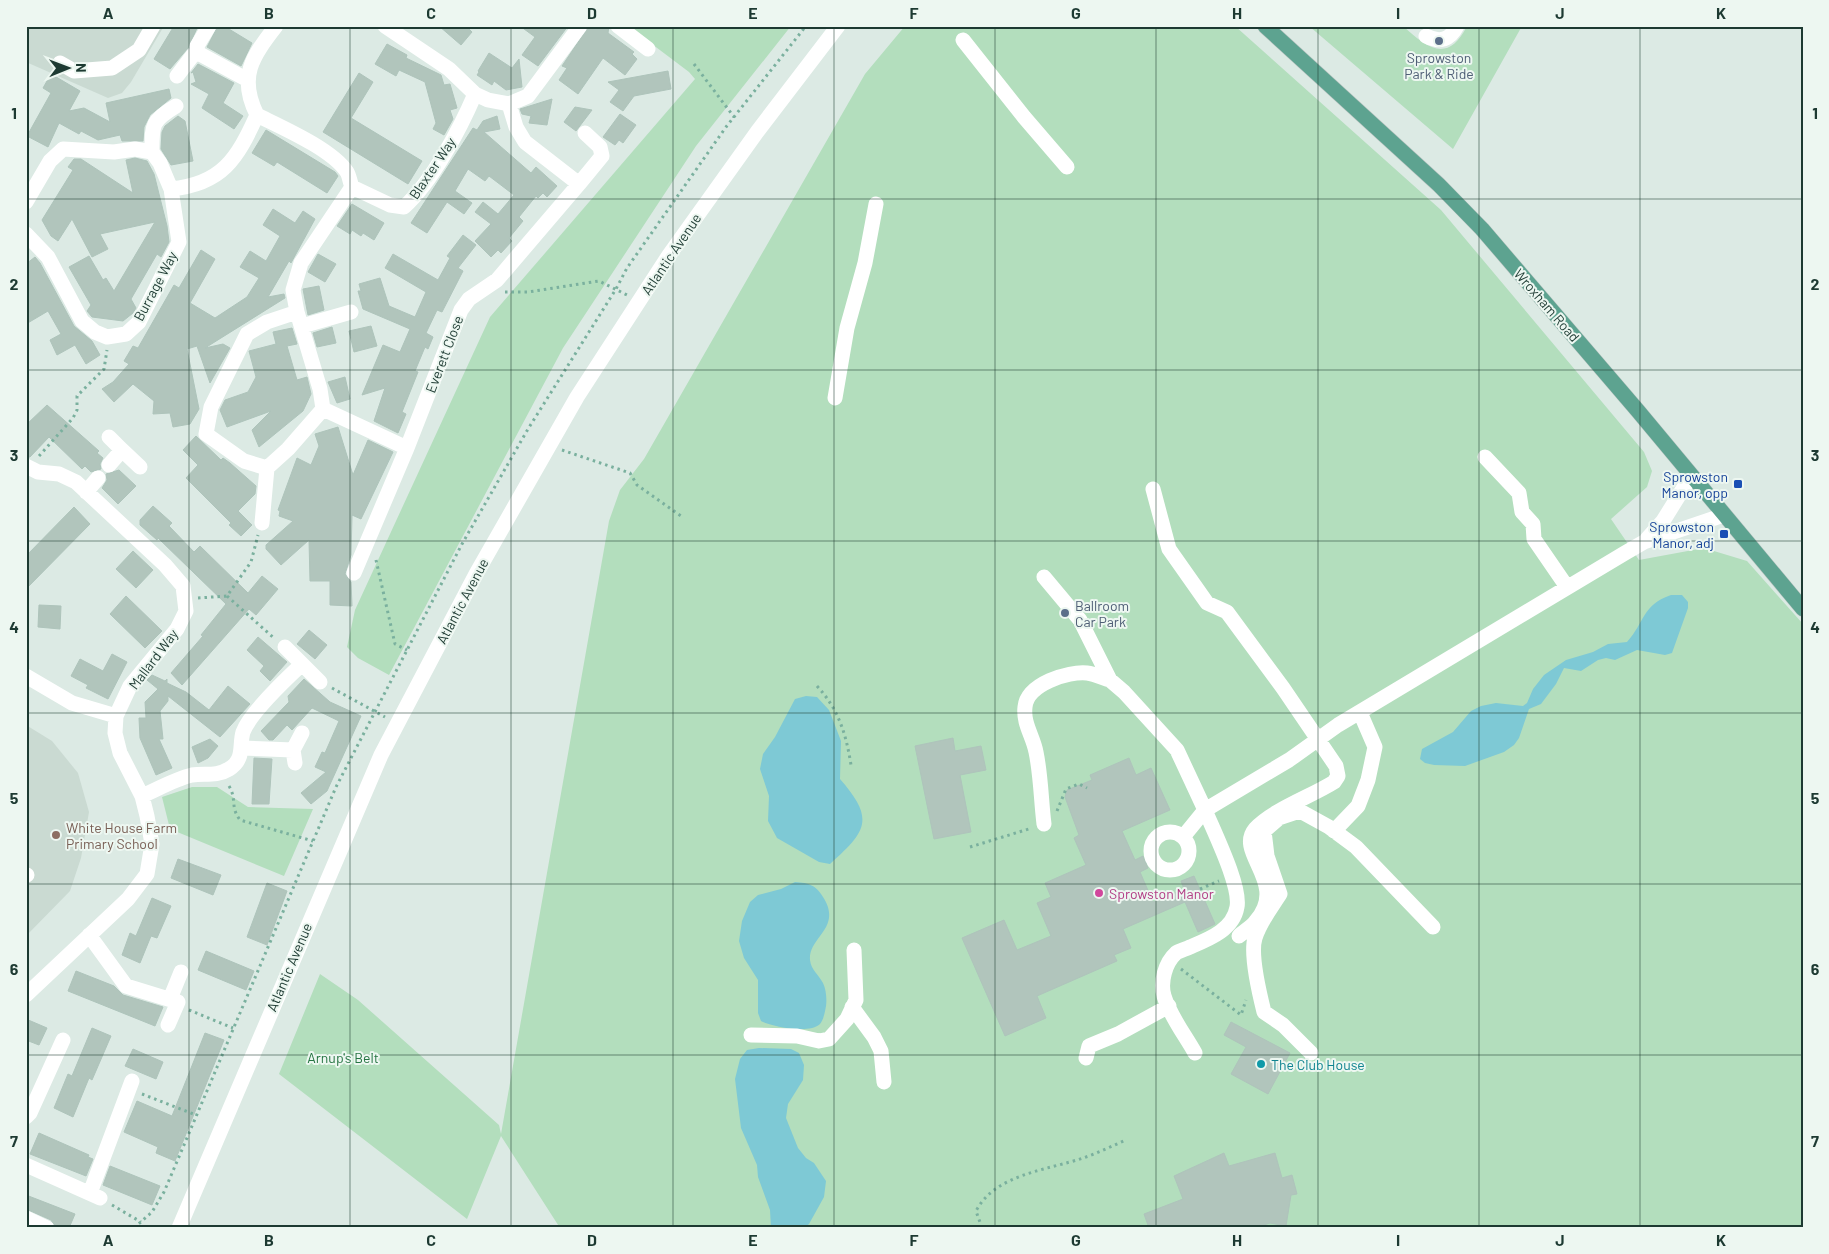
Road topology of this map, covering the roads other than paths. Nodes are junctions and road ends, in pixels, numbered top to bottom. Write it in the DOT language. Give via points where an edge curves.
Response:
graph roads {
  1 [pos="153,26"];
  2 [pos="209,26"];
  3 [pos="276,26"];
  4 [pos="385,26"];
  5 [pos="580,26"];
  6 [pos="618,26"];
  7 [pos="838,26"];
  8 [pos="1264,26"];
  9 [pos="1457,26"];
  10 [pos="1426,36"];
  11 [pos="963,40"];
  12 [pos="648,49"];
  13 [pos="198,53"];
  14 [pos="60,63"];
  15 [pos="177,76"];
  16 [pos="246,80"];
  17 [pos="474,94"];
  18 [pos="509,104"];
  19 [pos="176,106"];
  20 [pos="257,115"];
  21 [pos="586,133"];
  22 [pos="152,152"];
  23 [pos="1067,167"];
  24 [pos="579,184"];
  25 [pos="352,186"];
  26 [pos="171,189"];
  27 [pos="26,202"];
  28 [pos="876,204"];
  29 [pos="26,234"];
  30 [pos="351,312"];
  31 [pos="299,319"];
  32 [pos="835,398"];
  33 [pos="323,409"];
  34 [pos="109,437"];
  35 [pos="407,448"];
  36 [pos="122,450"];
  37 [pos="1485,457"];
  38 [pos="109,465"];
  39 [pos="140,467"];
  40 [pos="267,468"];
  41 [pos="32,469"];
  42 [pos="1691,476"];
  43 [pos="98,478"];
  44 [pos="1153,489"];
  45 [pos="86,492"];
  46 [pos="1724,515"];
  47 [pos="262,522"];
  48 [pos="1644,542"];
  49 [pos="354,573"];
  50 [pos="1044,577"];
  51 [pos="1567,587"];
  52 [pos="1803,609"];
  53 [pos="285,647"];
  54 [pos="301,665"];
  55 [pos="26,676"];
  56 [pos="1110,680"];
  57 [pos="320,682"];
  58 [pos="116,716"];
  59 [pos="1362,717"];
  60 [pos="302,733"];
  61 [pos="1318,740"];
  62 [pos="242,748"];
  63 [pos="142,796"];
  64 [pos="1205,810"];
  65 [pos="1044,824"];
  66 [pos="1334,831"];
  67 [pos="1183,837"];
  68 [pos="1433,927"];
  69 [pos="89,935"];
  70 [pos="1239,936"];
  71 [pos="854,950"];
  72 [pos="181,972"];
  73 [pos="26,995"];
  74 [pos="173,1002"];
  75 [pos="1168,1006"];
  76 [pos="852,1007"];
  77 [pos="168,1025"];
  78 [pos="752,1035"];
  79 [pos="63,1040"];
  80 [pos="1195,1053"];
  81 [pos="1311,1053"];
  82 [pos="1086,1058"];
  83 [pos="884,1082"];
  84 [pos="131,1085"];
  85 [pos="26,1117"];
  86 [pos="26,1165"];
  87 [pos="26,1218"];
  88 [pos="47,1228"];
  89 [pos="179,1228"];
  1 -- 14 [label="street" via="139,50 112,68 74,71"];
  2 -- 13 [label="street" via="197,46"];
  3 -- 16 [label="street" via="262,45"];
  4 -- 17 [label="street" via="449,68"];
  5 -- 18 [label="street" via="528,96"];
  6 -- 12 [label="street"];
  7 -- 89 [label="street, Atlantic Avenue" via="669,255 576,397 476,574 381,755"];
  8 -- 42 [label="main road, Wroxham Road" via="1432,179 1482,230"];
  9 -- 10 [label="street" via="1453,35 1443,40"];
  11 -- 23 [label="street"];
  13 -- 15 [label="street"];
  13 -- 16 [label="street"];
  16 -- 20 [label="street" via="249,99"];
  17 -- 18 [label="street"];
  17 -- 25 [label="street, Blaxter Way" via="463,121 416,196 404,207 390,205"];
  18 -- 24 [label="street" via="516,127 526,142"];
  19 -- 22 [label="street" via="157,120 152,128"];
  20 -- 25 [label="street" via="298,135 331,157 347,172"];
  20 -- 26 [label="street" via="234,157 220,174 193,187"];
  21 -- 24 [label="street, Everett Close" via="600,147 602,156"];
  22 -- 26 [label="street, Burrage Way"];
  22 -- 27 [label="street" via="63,149 50,161"];
  24 -- 35 [label="street, Everett Close" via="497,280 469,299 461,310"];
  25 -- 31 [label="street" via="301,264 293,290"];
  26 -- 29 [label="street, Burrage Way" via="179,242 139,322 126,334 107,337 94,332 82,321 48,257"];
  28 -- 32 [label="street" via="865,263 847,328"];
  30 -- 31 [label="street"];
  31 -- 33 [label="street"];
  31 -- 40 [label="street" via="266,322 247,334 209,416 206,434 244,461"];
  33 -- 35 [label="street"];
  33 -- 40 [label="street"];
  34 -- 36 [label="street"];
  35 -- 49 [label="street, Everett Close"];
  36 -- 38 [label="street"];
  36 -- 39 [label="street"];
  37 -- 51 [label="street" via="1519,492 1522,512 1533,524 1534,538"];
  40 -- 47 [label="street"];
  41 -- 45 [label="street" via="58,474 76,482"];
  42 -- 46 [label="main road, Wroxham Road"];
  42 -- 48 [label="street" via="1663,521"];
  43 -- 45 [label="street"];
  44 -- 61 [label="street" via="1168,549 1206,603 1227,612"];
  45 -- 58 [label="street, Mallard Way" via="165,565 183,586 186,610 177,629 130,686"];
  46 -- 48 [label="street"];
  46 -- 52 [label="main road, Wroxham Road"];
  48 -- 51 [label="street"];
  50 -- 56 [label="street" via="1080,620"];
  51 -- 61 [label="street"];
  53 -- 54 [label="street"];
  54 -- 57 [label="street"];
  54 -- 62 [label="street" via="283,681 249,722 243,732"];
  55 -- 58 [label="street" via="72,703"];
  56 -- 64 [label="street" via="1177,750"];
  56 -- 65 [label="street" via="1088,673 1068,674 1032,692 1025,706 1026,723 1035,744 1040,771"];
  58 -- 63 [label="street, Mallard Way" via="115,733 120,753"];
  59 -- 66 [label="street" via="1375,747 1368,780 1358,806"];
  60 -- 62 [label="street" via="294,756"];
  61 -- 64 [label="street"];
  61 -- 70 [label="street" via="1336,766 1338,776 1334,782 1254,830 1249,841 1268,893 1266,906 1256,922"];
  62 -- 63 [label="street" via="241,756 230,769 213,776 193,775"];
  63 -- 69 [label="street, Mallard Way" via="152,844 147,874 128,899"];
  64 -- 67 [label="street"];
  64 -- 75 [label="street" via="1238,891 1238,906 1234,918 1224,930 1176,953 1162,980"];
  66 -- 68 [label="street" via="1356,847"];
  66 -- 81 [label="street" via="1300,811 1279,818 1264,831 1267,856 1280,894 1254,940 1256,978 1264,1012"];
  67 -- 67 [label="street" via="1172,832 1161,834 1153,843 1150,861 1170,869 1182,865 1189,848"];
  69 -- 73 [label="street, Mallard Way"];
  69 -- 74 [label="street" via="126,986"];
  71 -- 76 [label="street" via="856,1000"];
  72 -- 74 [label="street"];
  74 -- 77 [label="street"];
  75 -- 80 [label="street"];
  75 -- 82 [label="street" via="1089,1046"];
  76 -- 78 [label="street" via="847,1019 829,1039 819,1041 797,1036"];
  76 -- 83 [label="street" via="881,1051"];
  79 -- 85 [label="street"];
  84 -- 86 [label="street" via="95,1196"];
  87 -- 88 [label="street"];
}
